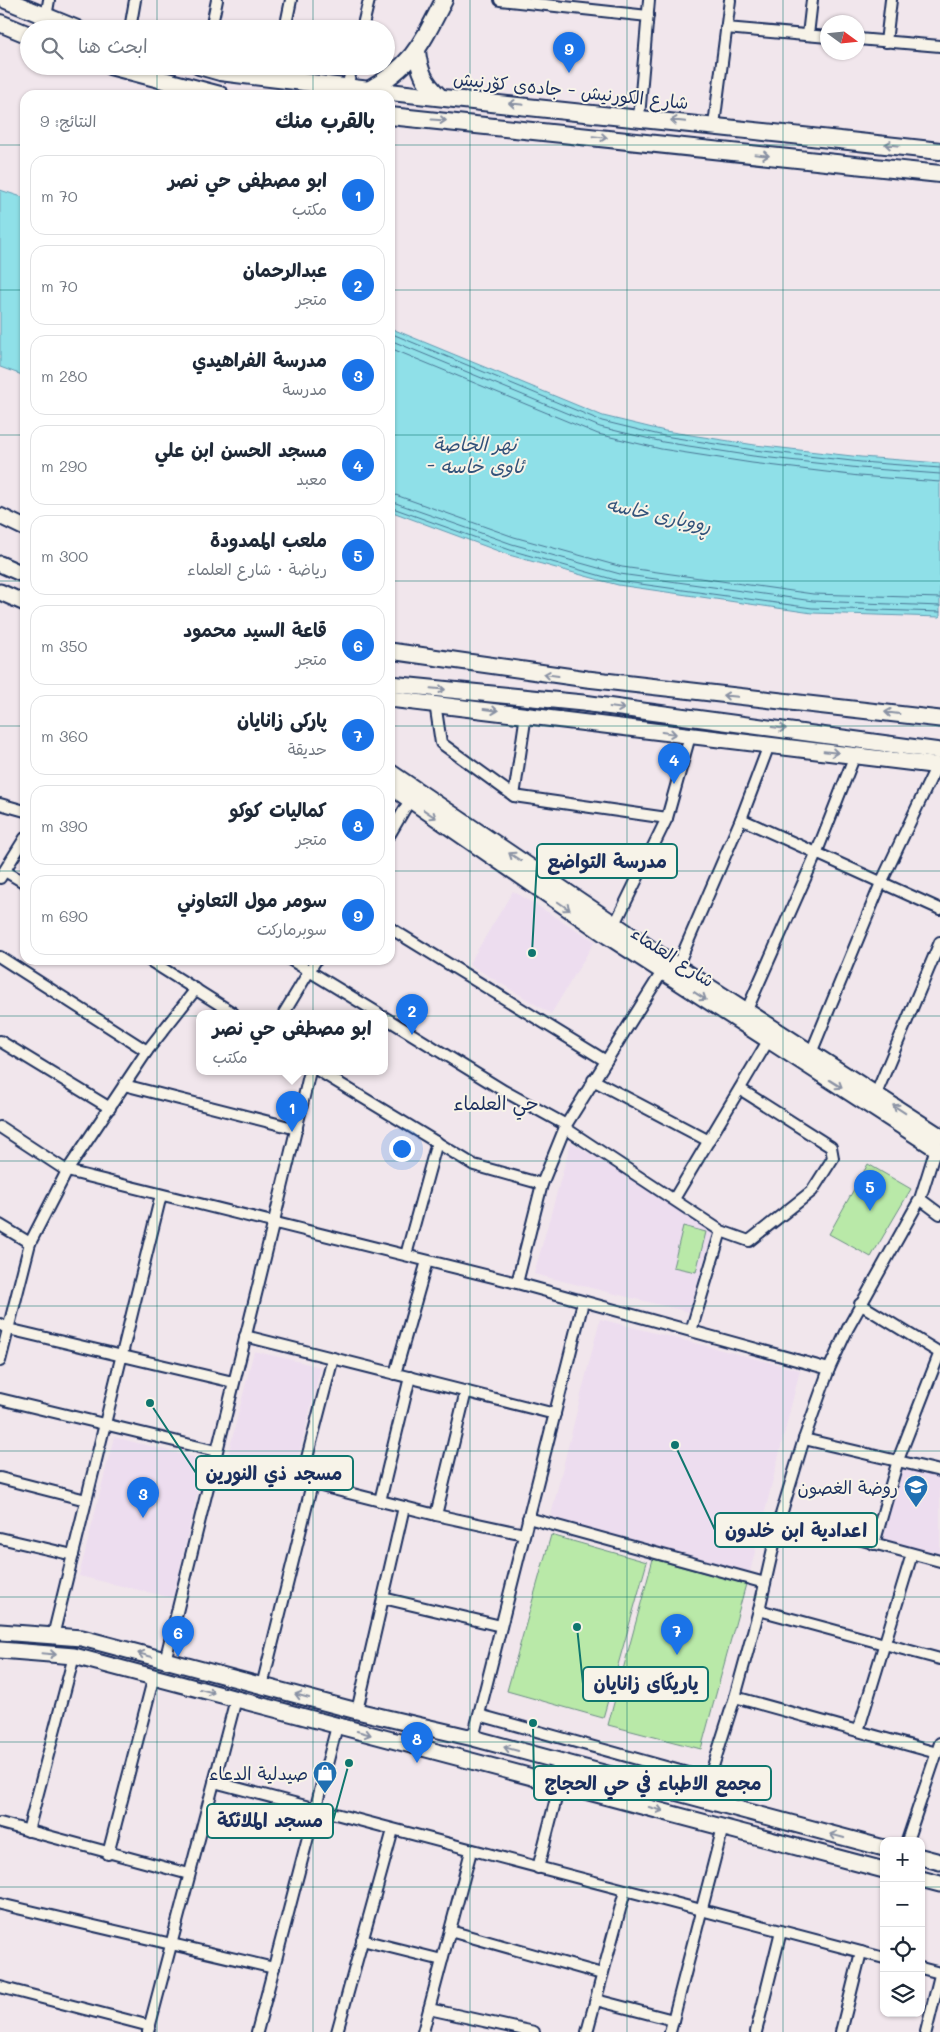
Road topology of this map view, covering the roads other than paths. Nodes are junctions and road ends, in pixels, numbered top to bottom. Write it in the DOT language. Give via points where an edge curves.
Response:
graph roads {
  1 [pos="6,0"];
  2 [pos="49,0"];
  3 [pos="135,0"];
  4 [pos="217,0"];
  5 [pos="291,0"];
  6 [pos="369,0"];
  7 [pos="444,0"];
  8 [pos="500,0"];
  9 [pos="649,0"];
  10 [pos="730,0"];
  11 [pos="812,0"];
  12 [pos="890,0"];
  13 [pos="648,16"];
  14 [pos="46,17"];
  15 [pos="54,20"];
  16 [pos="132,20"];
  17 [pos="213,20"];
  18 [pos="287,20"];
  19 [pos="364,20"];
  20 [pos="0,23"];
  21 [pos="726,28"];
  22 [pos="20,31"];
  23 [pos="808,35"];
  24 [pos="820,36"];
  25 [pos="865,40"];
  26 [pos="886,42"];
  27 [pos="940,46"];
  28 [pos="417,52"];
  29 [pos="395,73"];
  30 [pos="144,75"];
  31 [pos="289,75"];
  32 [pos="350,75"];
  33 [pos="393,75"];
  34 [pos="347,88"];
  35 [pos="201,90"];
  36 [pos="360,90"];
  37 [pos="369,90"];
  38 [pos="395,93"];
  39 [pos="439,96"];
  40 [pos="395,117"];
  41 [pos="639,117"];
  42 [pos="714,125"];
  43 [pos="787,134"];
  44 [pos="832,139"];
  45 [pos="940,151"];
  46 [pos="785,157"];
  47 [pos="830,162"];
  48 [pos="940,174"];
  49 [pos="0,516"];
  50 [pos="20,526"];
  51 [pos="0,564"];
  52 [pos="20,573"];
  53 [pos="0,593"];
  54 [pos="20,601"];
  55 [pos="395,652"];
  56 [pos="587,679"];
  57 [pos="395,687"];
  58 [pos="406,694"];
  59 [pos="395,697"];
  60 [pos="435,703"];
  61 [pos="584,703"];
  62 [pos="526,714"];
  63 [pos="940,719"];
  64 [pos="690,736"];
  65 [pos="769,745"];
  66 [pos="855,755"];
  67 [pos="939,761"];
  68 [pos="395,775"];
  69 [pos="395,790"];
  70 [pos="514,796"];
  71 [pos="410,800"];
  72 [pos="0,804"];
  73 [pos="20,810"];
  74 [pos="667,818"];
  75 [pos="741,819"];
  76 [pos="395,826"];
  77 [pos="20,846"];
  78 [pos="816,854"];
  79 [pos="2,874"];
  80 [pos="20,881"];
  81 [pos="881,883"];
  82 [pos="940,909"];
  83 [pos="615,924"];
  84 [pos="395,931"];
  85 [pos="940,942"];
  86 [pos="0,957"];
  87 [pos="157,965"];
  88 [pos="300,965"];
  89 [pos="313,965"];
  90 [pos="678,966"];
  91 [pos="310,971"];
  92 [pos="662,972"];
  93 [pos="196,989"];
  94 [pos="228,1010"];
  95 [pos="286,1010"];
  96 [pos="373,1010"];
  97 [pos="746,1012"];
  98 [pos="388,1019"];
  99 [pos="0,1041"];
  100 [pos="768,1041"];
  101 [pos="147,1051"];
  102 [pos="812,1053"];
  103 [pos="606,1061"];
  104 [pos="309,1075"];
  105 [pos="326,1075"];
  106 [pos="593,1080"];
  107 [pos="124,1086"];
  108 [pos="740,1089"];
  109 [pos="876,1094"];
  110 [pos="110,1108"];
  111 [pos="565,1126"];
  112 [pos="0,1127"];
  113 [pos="297,1129"];
  114 [pos="708,1141"];
  115 [pos="437,1142"];
  116 [pos="939,1145"];
  117 [pos="68,1171"];
  118 [pos="542,1184"];
  119 [pos="161,1194"];
  120 [pos="674,1199"];
  121 [pos="920,1199"];
  122 [pos="940,1214"];
  123 [pos="275,1223"];
  124 [pos="0,1225"];
  125 [pos="721,1231"];
  126 [pos="30,1243"];
  127 [pos="406,1256"];
  128 [pos="427,1261"];
  129 [pos="517,1283"];
  130 [pos="583,1302"];
  131 [pos="860,1304"];
  132 [pos="4,1326"];
  133 [pos="691,1332"];
  134 [pos="245,1336"];
  135 [pos="940,1353"];
  136 [pos="121,1356"];
  137 [pos="333,1358"];
  138 [pos="0,1361"];
  139 [pos="829,1369"];
  140 [pos="395,1374"];
  141 [pos="410,1377"];
  142 [pos="233,1382"];
  143 [pos="466,1392"];
  144 [pos="0,1398"];
  145 [pos="555,1414"];
  146 [pos="105,1424"];
  147 [pos="804,1439"];
  148 [pos="215,1455"];
  149 [pos="898,1460"];
  150 [pos="940,1471"];
  151 [pos="0,1478"];
  152 [pos="306,1482"];
  153 [pos="86,1500"];
  154 [pos="380,1501"];
  155 [pos="404,1507"];
  156 [pos="436,1515"];
  157 [pos="528,1518"];
  158 [pos="780,1518"];
  159 [pos="524,1534"];
  160 [pos="0,1538"];
  161 [pos="874,1544"];
  162 [pos="912,1554"];
  163 [pos="73,1555"];
  164 [pos="940,1561"];
  165 [pos="765,1583"];
  166 [pos="383,1598"];
  167 [pos="759,1610"];
  168 [pos="501,1626"];
  169 [pos="0,1632"];
  170 [pos="53,1636"];
  171 [pos="885,1644"];
  172 [pos="0,1650"];
  173 [pos="74,1656"];
  174 [pos="940,1659"];
  175 [pos="165,1661"];
  176 [pos="154,1676"];
  177 [pos="262,1686"];
  178 [pos="735,1697"];
  179 [pos="236,1699"];
  180 [pos="356,1711"];
  181 [pos="479,1715"];
  182 [pos="337,1726"];
  183 [pos="858,1731"];
  184 [pos="473,1738"];
  185 [pos="938,1748"];
  186 [pos="610,1776"];
  187 [pos="709,1778"];
  188 [pos="214,1782"];
  189 [pos="560,1783"];
  190 [pos="605,1795"];
  191 [pos="702,1801"];
  192 [pos="315,1810"];
  193 [pos="0,1823"];
  194 [pos="723,1827"];
  195 [pos="393,1830"];
  196 [pos="28,1831"];
  197 [pos="908,1837"];
  198 [pos="880,1847"];
  199 [pos="471,1851"];
  200 [pos="108,1854"];
  201 [pos="925,1859"];
  202 [pos="940,1862"];
  203 [pos="538,1868"];
  204 [pos="880,1869"];
  205 [pos="189,1874"];
  206 [pos="925,1880"];
  207 [pos="940,1884"];
  208 [pos="625,1891"];
  209 [pos="0,1904"];
  210 [pos="701,1911"];
  211 [pos="450,1930"];
  212 [pos="781,1932"];
  213 [pos="362,1940"];
  214 [pos="171,1945"];
  215 [pos="861,1952"];
  216 [pos="880,1957"];
  217 [pos="442,1960"];
  218 [pos="274,1968"];
  219 [pos="925,1969"];
  220 [pos="602,1974"];
  221 [pos="940,1974"];
  222 [pos="0,1987"];
  223 [pos="596,2000"];
  224 [pos="429,2009"];
  225 [pos="674,2020"];
  226 [pos="149,2029"];
  227 [pos="508,2029"];
  228 [pos="257,2032"];
  229 [pos="337,2032"];
  230 [pos="423,2032"];
  231 [pos="534,2032"];
  232 [pos="587,2032"];
  233 [pos="670,2032"];
  234 [pos="756,2032"];
  235 [pos="841,2032"];
  236 [pos="926,2032"];
  1 -- 14 [label="main road"];
  2 -- 14 [label="street"];
  3 -- 16 [label="street"];
  4 -- 17 [label="street"];
  5 -- 18 [label="street"];
  6 -- 19 [label="street"];
  7 -- 28 [label="main road"];
  8 -- 13 [label="street"];
  9 -- 13 [label="street"];
  10 -- 21 [label="street"];
  11 -- 23 [label="street"];
  12 -- 26 [label="street"];
  13 -- 41 [label="street"];
  14 -- 15 [label="main road"];
  20 -- 22 [label="main road"];
  21 -- 23 [label="street"];
  21 -- 42 [label="street"];
  23 -- 24 [label="street"];
  25 -- 26 [label="street"];
  26 -- 27 [label="street"];
  28 -- 29 [label="main road"];
  28 -- 39 [label="main road" via="423,77"];
  30 -- 35 [label="main road"];
  31 -- 34 [label="main road, شارع الكورنيش - جادەی کۆرنیش"];
  32 -- 34 [label="street"];
  33 -- 37 [label="main road"];
  34 -- 36 [label="main road, شارع الكورنيش - جادەی کۆرنیش"];
  38 -- 39 [label="main road, شارع الكورنيش - جادەی کۆرنیش"];
  41 -- 39 [label="main road, شارع الكورنيش - جادەی کۆرنیش, one-way"];
  40 -- 46 [label="main road, one-way"];
  42 -- 41 [label="main road, شارع الكورنيش - جادەی کۆرنیش, one-way"];
  42 -- 43 [label="main road, شارع الكورنيش - جادەی کۆرنیش"];
  43 -- 44 [label="main road, شارع الكورنيش - جادەی کۆرنیش"];
  43 -- 46 [label="main road"];
  45 -- 44 [label="main road, شارع الكورنيش - جادەی کۆرنیش, one-way"];
  44 -- 47 [label="main road"];
  46 -- 47 [label="main road"];
  47 -- 48 [label="main road"];
  49 -- 50 [label="street"];
  51 -- 52 [label="street"];
  53 -- 54 [label="street"];
  56 -- 55 [label="street, one-way"];
  56 -- 61 [label="street"];
  63 -- 56 [label="street, one-way"];
  57 -- 58 [label="street"];
  58 -- 59 [label="street"];
  58 -- 60 [label="street"];
  58 -- 61 [label="street, one-way"];
  60 -- 62 [label="street, one-way"];
  60 -- 70 [label="street" via="441,743"];
  61 -- 67 [label="street, one-way"];
  62 -- 64 [label="street, one-way"];
  62 -- 70 [label="street"];
  64 -- 65 [label="street"];
  64 -- 74 [label="street"];
  65 -- 66 [label="street, one-way"];
  65 -- 75 [label="street"];
  66 -- 67 [label="street"];
  66 -- 78 [label="street"];
  67 -- 81 [label="street"];
  83 -- 68 [label="street, شارع العلماء, one-way"];
  69 -- 71 [label="street, شارع العلماء"];
  70 -- 74 [label="street"];
  71 -- 76 [label="street"];
  71 -- 92 [label="street, شارع العلماء, one-way"];
  72 -- 73 [label="street"];
  74 -- 83 [label="street"];
  75 -- 78 [label="street"];
  75 -- 90 [label="street"];
  77 -- 79 [label="street"];
  78 -- 81 [label="street"];
  78 -- 97 [label="street"];
  79 -- 80 [label="street"];
  81 -- 82 [label="street"];
  81 -- 102 [label="street"];
  83 -- 90 [label="street, شارع العلماء"];
  84 -- 103 [label="street"];
  85 -- 109 [label="street"];
  86 -- 101 [label="street"];
  87 -- 93 [label="street"];
  88 -- 91 [label="street"];
  89 -- 91 [label="street"];
  90 -- 97 [label="street, شارع العلماء"];
  91 -- 95 [label="street"];
  91 -- 96 [label="street"];
  92 -- 100 [label="street, شارع العلماء, one-way"];
  92 -- 103 [label="street"];
  93 -- 94 [label="street"];
  93 -- 101 [label="street"];
  97 -- 102 [label="street, شارع العلماء"];
  98 -- 111 [label="street"];
  99 -- 110 [label="street"];
  100 -- 108 [label="street"];
  100 -- 116 [label="street, شارع العلماء, one-way"];
  101 -- 107 [label="street"];
  102 -- 109 [label="street, شارع العلماء"];
  103 -- 106 [label="street"];
  104 -- 113 [label="street"];
  105 -- 115 [label="street"];
  106 -- 111 [label="street"];
  106 -- 114 [label="street"];
  107 -- 110 [label="street"];
  107 -- 113 [label="street"];
  108 -- 114 [label="street"];
  108 -- 125 [label="street" via="831,1148 833,1158 812,1191 749,1241"];
  116 -- 109 [label="street, شارع العلماء, one-way"];
  110 -- 117 [label="street"];
  111 -- 118 [label="street"];
  111 -- 120 [label="street"];
  112 -- 117 [label="street"];
  113 -- 123 [label="street"];
  114 -- 120 [label="street"];
  115 -- 118 [label="street" via="474,1165"];
  115 -- 127 [label="street"];
  116 -- 121 [label="street"];
  117 -- 119 [label="street"];
  117 -- 126 [label="street"];
  118 -- 129 [label="street"];
  119 -- 123 [label="street"];
  119 -- 136 [label="street"];
  120 -- 125 [label="street"];
  121 -- 122 [label="street"];
  121 -- 131 [label="street"];
  123 -- 127 [label="street"];
  123 -- 134 [label="street"];
  124 -- 126 [label="street"];
  125 -- 133 [label="street"];
  126 -- 132 [label="street"];
  127 -- 128 [label="street"];
  128 -- 129 [label="street"];
  128 -- 140 [label="street"];
  129 -- 130 [label="street"];
  130 -- 133 [label="street"];
  130 -- 145 [label="street"];
  131 -- 135 [label="street"];
  131 -- 139 [label="street"];
  132 -- 136 [label="street"];
  132 -- 138 [label="street"];
  133 -- 139 [label="street"];
  134 -- 137 [label="street"];
  134 -- 142 [label="street"];
  135 -- 149 [label="street"];
  136 -- 142 [label="street"];
  136 -- 146 [label="street"];
  137 -- 140 [label="street"];
  137 -- 152 [label="street"];
  139 -- 147 [label="street"];
  140 -- 141 [label="street"];
  141 -- 143 [label="street"];
  141 -- 154 [label="street"];
  142 -- 148 [label="street"];
  143 -- 145 [label="street"];
  143 -- 156 [label="street"];
  144 -- 146 [label="street"];
  145 -- 157 [label="street"];
  146 -- 148 [label="street"];
  146 -- 153 [label="street"];
  147 -- 149 [label="street"];
  147 -- 158 [label="street"];
  148 -- 152 [label="street"];
  148 -- 175 [label="street"];
  149 -- 150 [label="street"];
  149 -- 161 [label="street"];
  151 -- 153 [label="street"];
  152 -- 154 [label="street"];
  152 -- 177 [label="street"];
  153 -- 163 [label="street"];
  154 -- 155 [label="street"];
  155 -- 156 [label="street"];
  155 -- 166 [label="street"];
  156 -- 159 [label="street"];
  157 -- 159 [label="street"];
  157 -- 165 [label="street"];
  158 -- 161 [label="street"];
  158 -- 165 [label="street"];
  159 -- 168 [label="street"];
  160 -- 163 [label="street"];
  161 -- 162 [label="street"];
  162 -- 164 [label="street"];
  162 -- 171 [label="street"];
  163 -- 170 [label="street"];
  165 -- 167 [label="street"];
  166 -- 168 [label="street"];
  166 -- 180 [label="street"];
  167 -- 171 [label="street"];
  167 -- 178 [label="street"];
  168 -- 181 [label="street"];
  169 -- 170 [label="street"];
  175 -- 170 [label="street, one-way" via="82,1638"];
  171 -- 174 [label="street"];
  171 -- 183 [label="street"];
  172 -- 173 [label="street, one-way"];
  173 -- 176 [label="street"];
  173 -- 196 [label="street"];
  175 -- 177 [label="street"];
  176 -- 179 [label="street, one-way"];
  176 -- 200 [label="street"];
  180 -- 177 [label="street, one-way"];
  178 -- 183 [label="street"];
  178 -- 187 [label="street"];
  179 -- 182 [label="street"];
  179 -- 188 [label="street"];
  180 -- 184 [label="street"];
  181 -- 184 [label="street"];
  181 -- 187 [label="street"];
  182 -- 189 [label="street, one-way"];
  182 -- 192 [label="street"];
  183 -- 185 [label="street"];
  186 -- 184 [label="street, one-way"];
  185 -- 197 [label="street"];
  186 -- 190 [label="street"];
  186 -- 191 [label="street"];
  187 -- 191 [label="street"];
  188 -- 192 [label="street"];
  188 -- 205 [label="street"];
  189 -- 190 [label="street"];
  189 -- 203 [label="street"];
  190 -- 194 [label="street, one-way"];
  198 -- 191 [label="street, one-way"];
  192 -- 195 [label="street"];
  192 -- 218 [label="street"];
  193 -- 196 [label="street"];
  194 -- 204 [label="street"];
  194 -- 210 [label="street"];
  195 -- 199 [label="street"];
  195 -- 213 [label="street"];
  196 -- 200 [label="street"];
  199 -- 203 [label="street"];
  199 -- 211 [label="street"];
  200 -- 205 [label="street"];
  201 -- 202 [label="street"];
  203 -- 208 [label="street"];
  205 -- 214 [label="street"];
  206 -- 207 [label="street"];
  208 -- 210 [label="street"];
  208 -- 220 [label="street"];
  209 -- 214 [label="street"];
  210 -- 212 [label="street"];
  210 -- 225 [label="street"];
  211 -- 217 [label="street"];
  211 -- 220 [label="street"];
  212 -- 215 [label="street"];
  212 -- 234 [label="street"];
  213 -- 217 [label="street"];
  213 -- 229 [label="street"];
  214 -- 218 [label="street"];
  214 -- 226 [label="street"];
  215 -- 216 [label="street"];
  215 -- 235 [label="street"];
  217 -- 224 [label="street"];
  218 -- 228 [label="street"];
  219 -- 221 [label="street"];
  220 -- 223 [label="street"];
  221 -- 236 [label="street"];
  222 -- 226 [label="street"];
  223 -- 225 [label="street"];
  223 -- 232 [label="street"];
  224 -- 227 [label="street"];
  224 -- 230 [label="street"];
  225 -- 233 [label="street"];
  227 -- 231 [label="street"];
}
